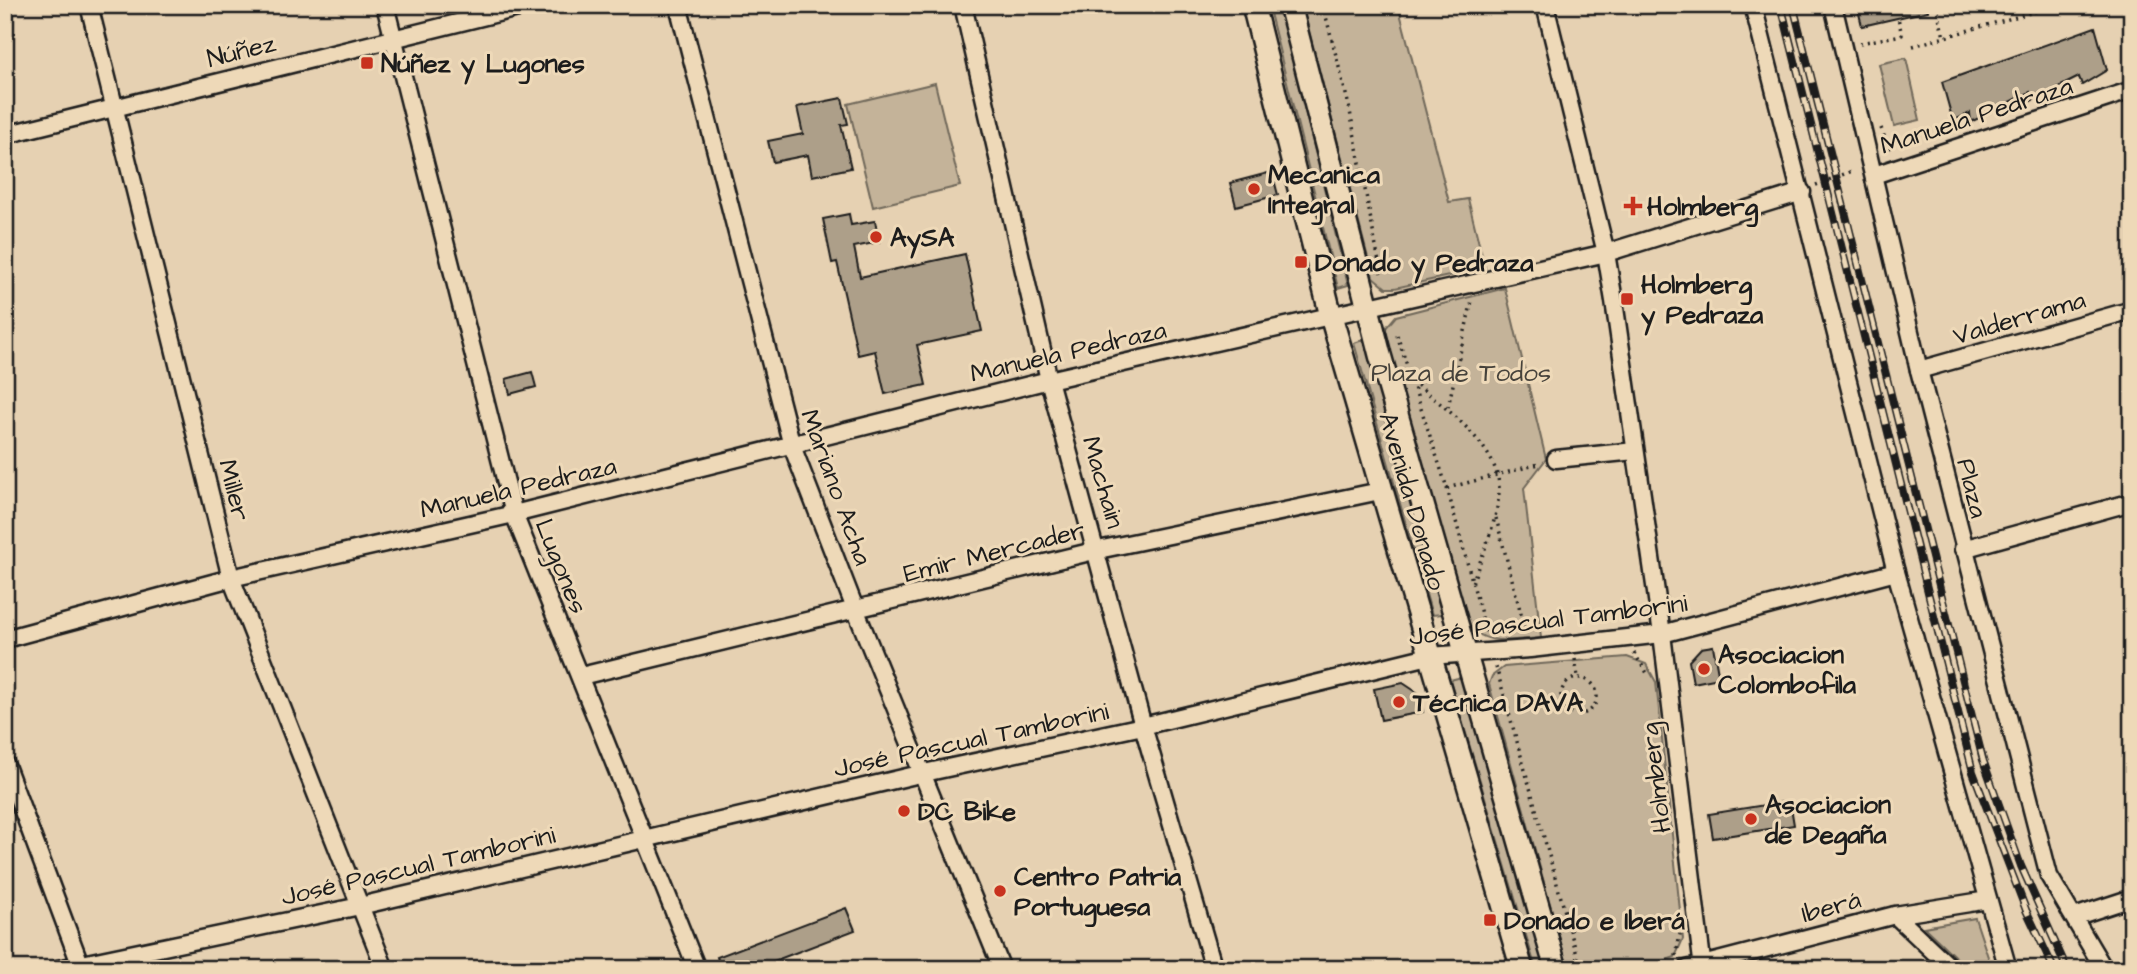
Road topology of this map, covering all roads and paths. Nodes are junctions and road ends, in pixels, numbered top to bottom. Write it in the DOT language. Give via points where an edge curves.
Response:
graph roads {
  1 [pos="89,5"];
  2 [pos="385,5"];
  3 [pos="530,5"];
  4 [pos="678,5"];
  5 [pos="963,5"];
  6 [pos="1253,5"];
  7 [pos="1290,5"];
  8 [pos="1323,5"];
  9 [pos="1545,5"];
  10 [pos="1754,5"];
  11 [pos="1833,5"];
  12 [pos="1937,5"];
  13 [pos="2058,5"];
  14 [pos="1898,18"];
  15 [pos="1944,37"];
  16 [pos="394,39"];
  17 [pos="1913,46"];
  18 [pos="1863,55"];
  19 [pos="2132,90"];
  20 [pos="115,106"];
  21 [pos="1878,116"];
  22 [pos="5,135"];
  23 [pos="1894,166"];
  24 [pos="1874,175"];
  25 [pos="1802,192"];
  26 [pos="1606,253"];
  27 [pos="1475,284"];
  28 [pos="1377,306"];
  29 [pos="2132,310"];
  30 [pos="1331,316"];
  31 [pos="1919,370"];
  32 [pos="1049,380"];
  33 [pos="1412,381"];
  34 [pos="1448,407"];
  35 [pos="792,446"];
  36 [pos="1635,451"];
  37 [pos="1556,459"];
  38 [pos="1497,475"];
  39 [pos="1447,488"];
  40 [pos="1380,491"];
  41 [pos="2132,502"];
  42 [pos="514,514"];
  43 [pos="1496,516"];
  44 [pos="1963,549"];
  45 [pos="1098,550"];
  46 [pos="1896,572"];
  47 [pos="231,578"];
  48 [pos="1471,585"];
  49 [pos="856,611"];
  50 [pos="1662,634"];
  51 [pos="1634,637"];
  52 [pos="5,639"];
  53 [pos="1530,649"];
  54 [pos="1491,651"];
  55 [pos="1465,652"];
  56 [pos="1429,656"];
  57 [pos="581,676"];
  58 [pos="1650,687"];
  59 [pos="1590,711"];
  60 [pos="1143,726"];
  61 [pos="5,763"];
  62 [pos="924,773"];
  63 [pos="647,838"];
  64 [pos="2132,898"];
  65 [pos="1988,900"];
  66 [pos="360,906"];
  67 [pos="1895,915"];
  68 [pos="2074,917"];
  69 [pos="1678,923"];
  70 [pos="81,966"];
  71 [pos="1692,966"];
  72 [pos="58,969"];
  73 [pos="385,969"];
  74 [pos="697,969"];
  75 [pos="1002,969"];
  76 [pos="1214,969"];
  77 [pos="1522,969"];
  78 [pos="1556,969"];
  79 [pos="1581,969"];
  80 [pos="1952,969"];
  81 [pos="2008,969"];
  82 [pos="2104,969"];
  1 -- 20 [label="street, Miller"];
  2 -- 16 [label="street, Lugones"];
  3 -- 16 [label="street, Núñez"];
  4 -- 35 [label="street, Mariano Acha"];
  5 -- 32 [label="street, Machain"];
  6 -- 30 [label="main road, Avenida Donado"];
  7 -- 28 [label="main road"];
  8 -- 28 [label="path" via="1349,106"];
  9 -- 26 [label="street, Holmberg"];
  10 -- 25 [label="street"];
  11 -- 24 [label="street, Plaza"];
  12 -- 15 [label="path"];
  13 -- 15 [label="path"];
  14 -- 18 [label="path" via="1902,35 1860,43"];
  15 -- 17 [label="path"];
  16 -- 20 [label="street, Núñez"];
  16 -- 42 [label="street, Lugones"];
  19 -- 23 [label="street, Manuela Pedraza"];
  20 -- 22 [label="street, Núñez"];
  20 -- 47 [label="street, Miller"];
  21 -- 23 [label="path"];
  23 -- 24 [label="street, Manuela Pedraza"];
  24 -- 25 [label="path, Manuela Pedraza" via="1858,169"];
  24 -- 31 [label="street, Plaza"];
  25 -- 26 [label="street, Manuela Pedraza"];
  25 -- 46 [label="street"];
  26 -- 27 [label="street, Manuela Pedraza"];
  26 -- 36 [label="street, Holmberg"];
  27 -- 28 [label="street, Manuela Pedraza"];
  27 -- 34 [label="path"];
  28 -- 30 [label="street, Manuela Pedraza"];
  28 -- 33 [label="path"];
  28 -- 55 [label="main road"];
  29 -- 31 [label="street, Valderrama"];
  30 -- 32 [label="street, Manuela Pedraza"];
  30 -- 40 [label="main road, Avenida Donado"];
  31 -- 44 [label="street, Plaza"];
  32 -- 35 [label="street, Manuela Pedraza"];
  32 -- 45 [label="street, Machain"];
  33 -- 34 [label="path"];
  33 -- 39 [label="path"];
  34 -- 38 [label="path" via="1482,447"];
  35 -- 42 [label="street, Manuela Pedraza"];
  35 -- 49 [label="street, Mariano Acha"];
  36 -- 37 [label="street"];
  36 -- 50 [label="street, Holmberg"];
  37 -- 38 [label="path"];
  38 -- 39 [label="path"];
  38 -- 43 [label="path"];
  39 -- 48 [label="path"];
  40 -- 45 [label="street, Emir Mercader"];
  40 -- 56 [label="main road, Avenida Donado"];
  41 -- 44 [label="street"];
  42 -- 47 [label="street, Manuela Pedraza"];
  42 -- 57 [label="street, Lugones"];
  43 -- 48 [label="path"];
  43 -- 53 [label="path"];
  44 -- 68 [label="street, Plaza" via="2049,876"];
  45 -- 49 [label="street, Emir Mercader"];
  45 -- 60 [label="street, Machain"];
  46 -- 50 [label="street, José Pascual Tamborini"];
  46 -- 65 [label="street"];
  47 -- 52 [label="street, Manuela Pedraza"];
  47 -- 66 [label="street, Miller"];
  48 -- 54 [label="path"];
  49 -- 57 [label="street, Emir Mercader"];
  49 -- 62 [label="street, Mariano Acha"];
  50 -- 51 [label="street, José Pascual Tamborini"];
  50 -- 71 [label="street, Holmberg"];
  51 -- 53 [label="street, José Pascual Tamborini"];
  51 -- 58 [label="path" via="1634,654 1648,674"];
  53 -- 54 [label="street, José Pascual Tamborini"];
  54 -- 55 [label="street, José Pascual Tamborini"];
  54 -- 79 [label="path"];
  55 -- 56 [label="street, José Pascual Tamborini"];
  55 -- 78 [label="main road"];
  56 -- 60 [label="street, José Pascual Tamborini"];
  56 -- 77 [label="main road, Avenida Donado"];
  57 -- 63 [label="street, Lugones"];
  59 -- 59 [label="path" via="1597,696 1593,685 1578,677 1566,682 1560,693 1563,706 1573,714"];
  60 -- 62 [label="street, José Pascual Tamborini"];
  60 -- 76 [label="street, Machain"];
  61 -- 70 [label="street"];
  62 -- 63 [label="street, José Pascual Tamborini"];
  62 -- 75 [label="street, Mariano Acha"];
  63 -- 66 [label="street, José Pascual Tamborini"];
  63 -- 74 [label="street, Lugones"];
  64 -- 68 [label="street"];
  65 -- 67 [label="street, Iberá"];
  65 -- 81 [label="street"];
  66 -- 70 [label="street, José Pascual Tamborini"];
  66 -- 73 [label="street, Miller"];
  67 -- 71 [label="street, Iberá"];
  67 -- 80 [label="street"];
  68 -- 82 [label="street, Plaza"];
  69 -- 71 [label="path" via="1680,937 1674,951"];
  70 -- 72 [label="street, José Pascual Tamborini"];
}
